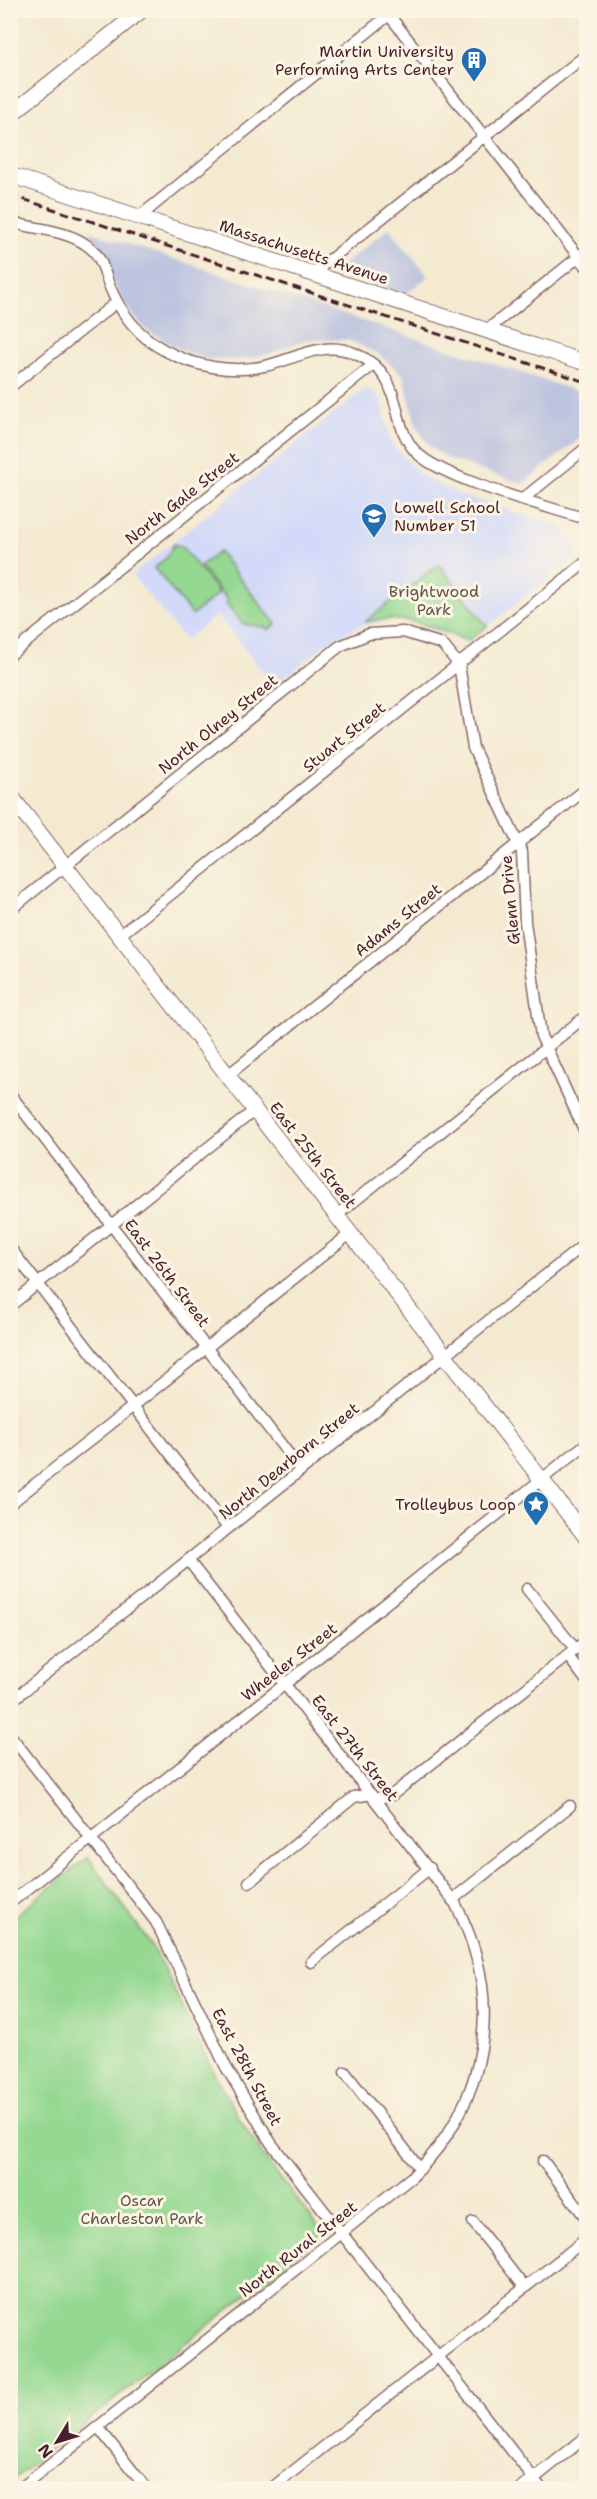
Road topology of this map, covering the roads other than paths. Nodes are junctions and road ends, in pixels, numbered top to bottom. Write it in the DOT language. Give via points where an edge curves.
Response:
graph roads {
  1 [pos="142,10"];
  2 [pos="390,12"];
  3 [pos="586,55"];
  4 [pos="10,115"];
  5 [pos="484,136"];
  6 [pos="10,175"];
  7 [pos="139,217"];
  8 [pos="10,222"];
  9 [pos="583,254"];
  10 [pos="586,266"];
  11 [pos="312,274"];
  12 [pos="117,302"];
  13 [pos="487,330"];
  14 [pos="586,363"];
  15 [pos="373,365"];
  16 [pos="10,387"];
  17 [pos="586,448"];
  18 [pos="524,498"];
  19 [pos="586,519"];
  20 [pos="586,562"];
  21 [pos="10,655"];
  22 [pos="459,664"];
  23 [pos="586,789"];
  24 [pos="10,795"];
  25 [pos="519,843"];
  26 [pos="67,865"];
  27 [pos="10,910"];
  28 [pos="120,935"];
  29 [pos="586,1016"];
  30 [pos="546,1049"];
  31 [pos="228,1075"];
  32 [pos="10,1094"];
  33 [pos="255,1110"];
  34 [pos="586,1134"];
  35 [pos="337,1215"];
  36 [pos="112,1225"];
  37 [pos="351,1233"];
  38 [pos="586,1243"];
  39 [pos="10,1248"];
  40 [pos="38,1284"];
  41 [pos="10,1306"];
  42 [pos="206,1348"];
  43 [pos="444,1356"];
  44 [pos="132,1407"];
  45 [pos="586,1444"];
  46 [pos="301,1470"];
  47 [pos="542,1480"];
  48 [pos="10,1504"];
  49 [pos="228,1528"];
  50 [pos="586,1537"];
  51 [pos="188,1560"];
  52 [pos="527,1589"];
  53 [pos="586,1641"];
  54 [pos="572,1653"];
  55 [pos="586,1680"];
  56 [pos="285,1684"];
  57 [pos="10,1702"];
  58 [pos="10,1735"];
  59 [pos="373,1796"];
  60 [pos="570,1806"];
  61 [pos="92,1838"];
  62 [pos="430,1868"];
  63 [pos="249,1882"];
  64 [pos="452,1900"];
  65 [pos="10,1903"];
  66 [pos="311,1962"];
  67 [pos="478,1966"];
  68 [pos="345,2072"];
  69 [pos="543,2161"];
  70 [pos="420,2169"];
  71 [pos="586,2218"];
  72 [pos="472,2222"];
  73 [pos="342,2233"];
  74 [pos="586,2240"];
  75 [pos="525,2288"];
  76 [pos="438,2357"];
  77 [pos="98,2427"];
  78 [pos="586,2437"];
  79 [pos="534,2479"];
  80 [pos="21,2488"];
  81 [pos="146,2488"];
  82 [pos="272,2488"];
  83 [pos="522,2488"];
  84 [pos="541,2488"];
  1 -- 4 [label="street"];
  2 -- 5 [label="street"];
  2 -- 7 [label="street"];
  3 -- 5 [label="street"];
  5 -- 9 [label="street"];
  5 -- 11 [label="street"];
  6 -- 7 [label="street, Massachusetts Avenue"];
  7 -- 11 [label="street, Massachusetts Avenue"];
  8 -- 12 [label="street" via="89,246 98,257"];
  9 -- 10 [label="street"];
  9 -- 13 [label="street"];
  11 -- 13 [label="street, Massachusetts Avenue"];
  12 -- 15 [label="street" via="152,343 205,365 230,369 262,367 325,348 355,353"];
  12 -- 16 [label="street"];
  13 -- 14 [label="street, Massachusetts Avenue"];
  15 -- 18 [label="street" via="389,382 408,440 421,456 447,473"];
  15 -- 21 [label="street, North Gale Street"];
  17 -- 18 [label="street"];
  18 -- 19 [label="street"];
  20 -- 22 [label="street, Stuart Street"];
  22 -- 25 [label="street, Glenn Drive" via="473,748"];
  22 -- 26 [label="street, North Olney Street" via="446,646 416,634 377,632 346,643"];
  22 -- 28 [label="street, Stuart Street"];
  23 -- 25 [label="street, Adams Street"];
  24 -- 26 [label="street, East 25th Street"];
  25 -- 30 [label="street, Glenn Drive" via="538,1022"];
  25 -- 31 [label="street, Adams Street"];
  26 -- 27 [label="street, North Olney Street"];
  26 -- 28 [label="street, East 25th Street"];
  28 -- 31 [label="street, East 25th Street"];
  29 -- 30 [label="street"];
  30 -- 34 [label="street, Glenn Drive"];
  30 -- 35 [label="street"];
  31 -- 33 [label="street, East 25th Street"];
  32 -- 36 [label="street, East 26th Street"];
  33 -- 35 [label="street, East 25th Street"];
  33 -- 36 [label="street"];
  35 -- 37 [label="street, East 25th Street"];
  36 -- 40 [label="street"];
  36 -- 42 [label="street, East 26th Street"];
  37 -- 42 [label="street"];
  37 -- 43 [label="street, East 25th Street"];
  38 -- 43 [label="street, North Dearborn Street"];
  39 -- 40 [label="street"];
  40 -- 41 [label="street"];
  40 -- 44 [label="street"];
  42 -- 44 [label="street"];
  42 -- 46 [label="street, East 26th Street"];
  43 -- 46 [label="street, North Dearborn Street"];
  43 -- 47 [label="street, East 25th Street"];
  44 -- 48 [label="street"];
  44 -- 49 [label="street"];
  45 -- 47 [label="street, Wheeler Street"];
  46 -- 49 [label="street, North Dearborn Street"];
  47 -- 50 [label="street, East 25th Street"];
  47 -- 56 [label="street, Wheeler Street"];
  49 -- 51 [label="street, North Dearborn Street"];
  51 -- 56 [label="street, East 27th Street"];
  51 -- 57 [label="street, North Dearborn Street"];
  52 -- 54 [label="street"];
  53 -- 54 [label="street"];
  54 -- 55 [label="street"];
  54 -- 59 [label="street" via="392,1795"];
  56 -- 59 [label="street, East 27th Street"];
  56 -- 61 [label="street, Wheeler Street"];
  58 -- 61 [label="street, East 28th Street"];
  59 -- 62 [label="street, East 27th Street"];
  59 -- 63 [label="street" via="354,1797"];
  60 -- 64 [label="street"];
  61 -- 65 [label="street, Wheeler Street"];
  61 -- 73 [label="street, East 28th Street" via="156,1922 222,2058 266,2135"];
  62 -- 64 [label="street, East 27th Street"];
  62 -- 66 [label="street"];
  64 -- 67 [label="street, East 27th Street" via="469,1933"];
  67 -- 70 [label="street, North Rural Street" via="484,2013 477,2068 453,2128"];
  68 -- 70 [label="street"];
  69 -- 71 [label="street"];
  70 -- 73 [label="street, North Rural Street"];
  72 -- 75 [label="street"];
  73 -- 76 [label="street, East 28th Street"];
  73 -- 77 [label="street, North Rural Street"];
  74 -- 75 [label="street"];
  75 -- 76 [label="street"];
  76 -- 79 [label="street, East 28th Street"];
  76 -- 82 [label="street"];
  77 -- 80 [label="street, North Rural Street"];
  77 -- 81 [label="street"];
  78 -- 79 [label="street"];
  79 -- 83 [label="street"];
  79 -- 84 [label="street, East 28th Street"];
}
